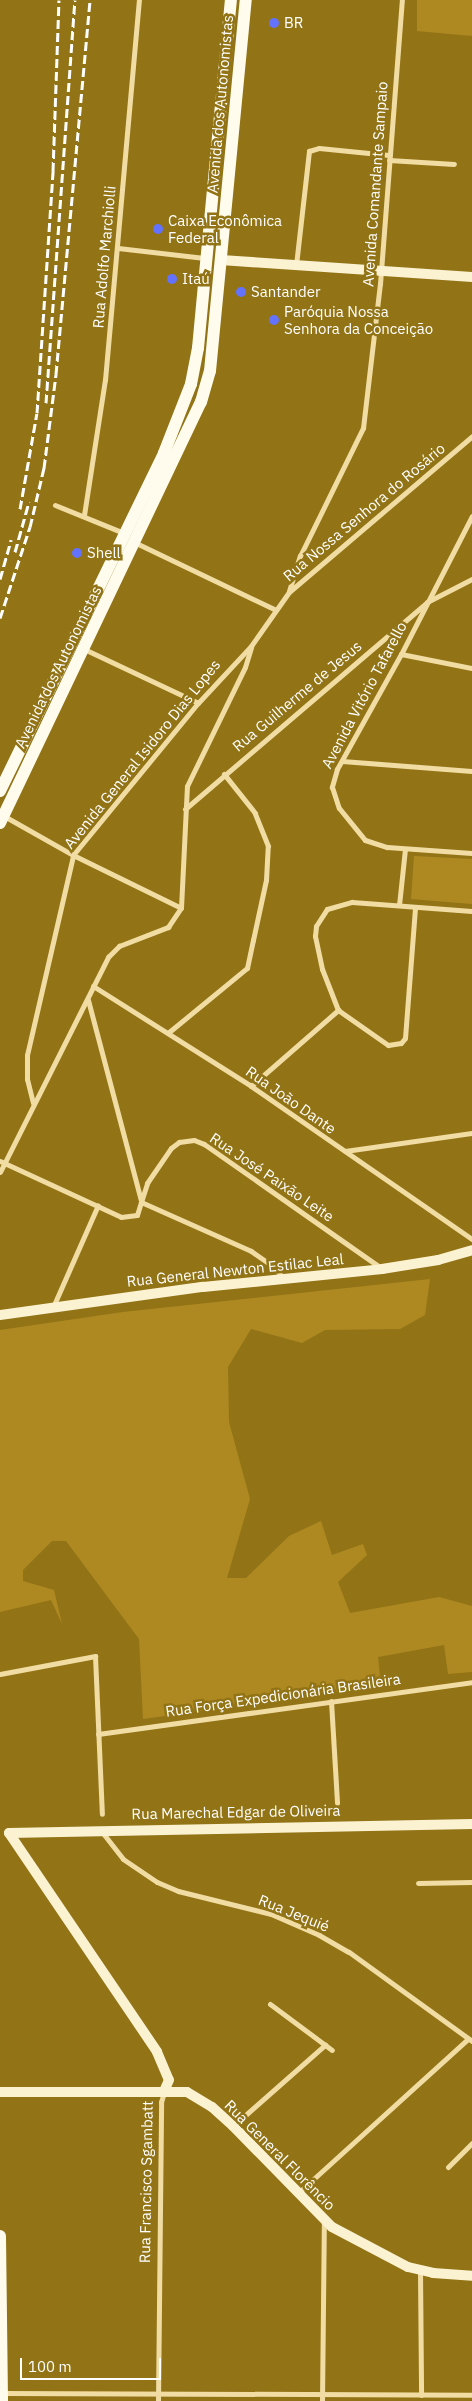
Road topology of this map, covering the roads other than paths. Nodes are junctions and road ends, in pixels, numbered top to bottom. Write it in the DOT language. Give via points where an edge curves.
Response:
graph roads {
  1 [pos="139,0"];
  2 [pos="231,0"];
  3 [pos="246,0"];
  4 [pos="402,0"];
  5 [pos="389,157"];
  6 [pos="454,164"];
  7 [pos="206,244"];
  8 [pos="118,248"];
  9 [pos="204,258"];
  10 [pos="222,260"];
  11 [pos="296,265"];
  12 [pos="380,271"];
  13 [pos="472,277"];
  14 [pos="472,436"];
  15 [pos="55,505"];
  16 [pos="84,515"];
  17 [pos="472,516"];
  18 [pos="125,534"];
  19 [pos="136,543"];
  20 [pos="472,579"];
  21 [pos="289,592"];
  22 [pos="427,602"];
  23 [pos="274,609"];
  24 [pos="251,646"];
  25 [pos="84,649"];
  26 [pos="401,654"];
  27 [pos="472,668"];
  28 [pos="198,702"];
  29 [pos="342,761"];
  30 [pos="472,771"];
  31 [pos="224,774"];
  32 [pos="0,791"];
  33 [pos="184,810"];
  34 [pos="1,818"];
  35 [pos="405,850"];
  36 [pos="472,853"];
  37 [pos="73,855"];
  38 [pos="399,905"];
  39 [pos="415,907"];
  40 [pos="181,908"];
  41 [pos="472,910"];
  42 [pos="93,986"];
  43 [pos="88,1000"];
  44 [pos="338,1010"];
  45 [pos="169,1032"];
  46 [pos="251,1086"];
  47 [pos="33,1104"];
  48 [pos="472,1133"];
  49 [pos="344,1152"];
  50 [pos="2,1162"];
  51 [pos="0,1172"];
  52 [pos="141,1202"];
  53 [pos="98,1205"];
  54 [pos="472,1239"];
  55 [pos="472,1250"];
  56 [pos="382,1269"];
  57 [pos="284,1279"];
  58 [pos="53,1307"];
  59 [pos="0,1315"];
  60 [pos="0,1674"];
  61 [pos="472,1682"];
  62 [pos="331,1701"];
  63 [pos="98,1734"];
  64 [pos="337,1803"];
  65 [pos="102,1814"];
  66 [pos="472,1824"];
  67 [pos="100,1830"];
  68 [pos="5,1833"];
  69 [pos="418,1882"];
  70 [pos="472,1882"];
  71 [pos="270,2004"];
  72 [pos="470,2040"];
  73 [pos="325,2045"];
  74 [pos="332,2050"];
  75 [pos="164,2090"];
  76 [pos="0,2092"];
  77 [pos="233,2126"];
  78 [pos="472,2143"];
  79 [pos="448,2167"];
  80 [pos="298,2193"];
  81 [pos="324,2221"];
  82 [pos="0,2236"];
  83 [pos="420,2270"];
  84 [pos="472,2276"];
  85 [pos="421,2395"];
  86 [pos="472,2395"];
  87 [pos="2,2397"];
  88 [pos="158,2398"];
  89 [pos="322,2398"];
  90 [pos="402,2398"];
  1 -- 8 [label="street, Rua Adolfo Marchiolli"];
  2 -- 7 [label="main road, Avenida dos Autonomistas"];
  3 -- 10 [label="main road, Avenida dos Autonomistas"];
  4 -- 5 [label="street, Avenida Comandante Sampaio"];
  5 -- 6 [label="street"];
  5 -- 11 [label="street" via="319,148 309,151"];
  5 -- 12 [label="street, Avenida Comandante Sampaio"];
  7 -- 9 [label="main road, Avenida dos Autonomistas"];
  7 -- 10 [label="main road"];
  8 -- 9 [label="street"];
  8 -- 16 [label="street, Rua Adolfo Marchiolli" via="105,380"];
  9 -- 18 [label="main road, Avenida dos Autonomistas" via="198,348 191,384 164,453"];
  10 -- 11 [label="street"];
  10 -- 19 [label="main road, Avenida dos Autonomistas" via="210,371 202,402"];
  11 -- 12 [label="street"];
  12 -- 13 [label="street"];
  12 -- 21 [label="street, Avenida Comandante Sampaio" via="363,428 300,556"];
  14 -- 21 [label="street, Rua Nossa Senhora do Rosário"];
  15 -- 16 [label="street"];
  16 -- 18 [label="street"];
  17 -- 22 [label="street, Avenida Vitório Tafarello"];
  18 -- 32 [label="main road, Avenida dos Autonomistas"];
  19 -- 23 [label="street"];
  19 -- 25 [label="main road, Avenida dos Autonomistas"];
  20 -- 22 [label="street"];
  21 -- 23 [label="street, Rua Nossa Senhora do Rosário"];
  22 -- 26 [label="street, Avenida Vitório Tafarello"];
  22 -- 31 [label="street, Rua Guilherme de Jesus"];
  23 -- 24 [label="street, Avenida General Isidoro Dias Lopes"];
  24 -- 28 [label="street, Avenida General Isidoro Dias Lopes"];
  24 -- 33 [label="street" via="245,668 189,781"];
  25 -- 28 [label="street"];
  25 -- 34 [label="main road, Avenida dos Autonomistas"];
  26 -- 27 [label="street"];
  26 -- 29 [label="street, Avenida Vitório Tafarello"];
  28 -- 37 [label="street, Avenida General Isidoro Dias Lopes"];
  29 -- 30 [label="street"];
  29 -- 35 [label="street, Avenida Vitório Tafarello" via="333,777 333,796 352,827 365,840"];
  31 -- 33 [label="street, Rua Guilherme de Jesus"];
  31 -- 45 [label="street" via="255,813 268,846 266,880 247,968"];
  33 -- 40 [label="street"];
  34 -- 37 [label="street"];
  35 -- 36 [label="street, Avenida Vitório Tafarello"];
  35 -- 38 [label="street"];
  37 -- 40 [label="street"];
  37 -- 47 [label="street, Avenida General Isidoro Dias Lopes" via="27,1055 26,1079"];
  38 -- 39 [label="street"];
  38 -- 44 [label="street" via="344,903 327,909 320,916 316,926 316,948"];
  39 -- 41 [label="street"];
  39 -- 44 [label="street" via="405,1038 401,1043 388,1045"];
  40 -- 42 [label="street" via="168,927 114,950"];
  42 -- 43 [label="street"];
  42 -- 45 [label="street, Rua João Dante"];
  43 -- 47 [label="street"];
  43 -- 52 [label="street"];
  44 -- 46 [label="street"];
  45 -- 46 [label="street, Rua João Dante"];
  46 -- 49 [label="street, Rua João Dante"];
  47 -- 50 [label="street"];
  48 -- 49 [label="street"];
  49 -- 54 [label="street, Rua João Dante"];
  50 -- 51 [label="street"];
  50 -- 53 [label="street"];
  52 -- 53 [label="street" via="137,1215 127,1218"];
  52 -- 56 [label="street, Rua José Paixão Leite" via="147,1183 171,1148 179,1142 194,1140"];
  52 -- 57 [label="street" via="251,1251 274,1267"];
  53 -- 58 [label="street"];
  55 -- 56 [label="street, Rua General Newton Estilac Leal" via="438,1260"];
  56 -- 57 [label="street, Rua General Newton Estilac Leal"];
  57 -- 58 [label="street, Rua General Newton Estilac Leal"];
  58 -- 59 [label="street, Rua General Newton Estilac Leal"];
  60 -- 63 [label="street" via="95,1656"];
  61 -- 62 [label="street, Rua Força Expedicionária Brasileira"];
  62 -- 63 [label="street, Rua Força Expedicionária Brasileira"];
  62 -- 64 [label="street"];
  63 -- 65 [label="street"];
  66 -- 67 [label="street, Rua Marechal Edgar de Oliveira"];
  67 -- 68 [label="street, Rua Marechal Edgar de Oliveira"];
  67 -- 72 [label="street, Rua Jequié" via="136,1870 178,1891 271,1914 319,1935 349,1952"];
  68 -- 75 [label="street, Rua Francisco Sgambatt" via="157,2052 169,2080"];
  69 -- 70 [label="street"];
  71 -- 73 [label="street"];
  72 -- 80 [label="street"];
  73 -- 74 [label="street"];
  73 -- 77 [label="street"];
  75 -- 76 [label="street, Rua General Florêncio"];
  75 -- 77 [label="street, Rua General Florêncio" via="181,2090 197,2097"];
  75 -- 88 [label="street, Rua Francisco Sgambatt" via="160,2102"];
  77 -- 80 [label="street, Rua General Florêncio"];
  78 -- 79 [label="street"];
  80 -- 81 [label="street, Rua General Florêncio"];
  81 -- 83 [label="street, Rua General Florêncio" via="370,2248"];
  81 -- 89 [label="street"];
  82 -- 87 [label="main road"];
  83 -- 84 [label="street, Rua General Florêncio"];
  83 -- 85 [label="street"];
  85 -- 86 [label="street"];
  85 -- 90 [label="street"];
  87 -- 88 [label="street"];
  88 -- 89 [label="street"];
  89 -- 90 [label="street"];
}
